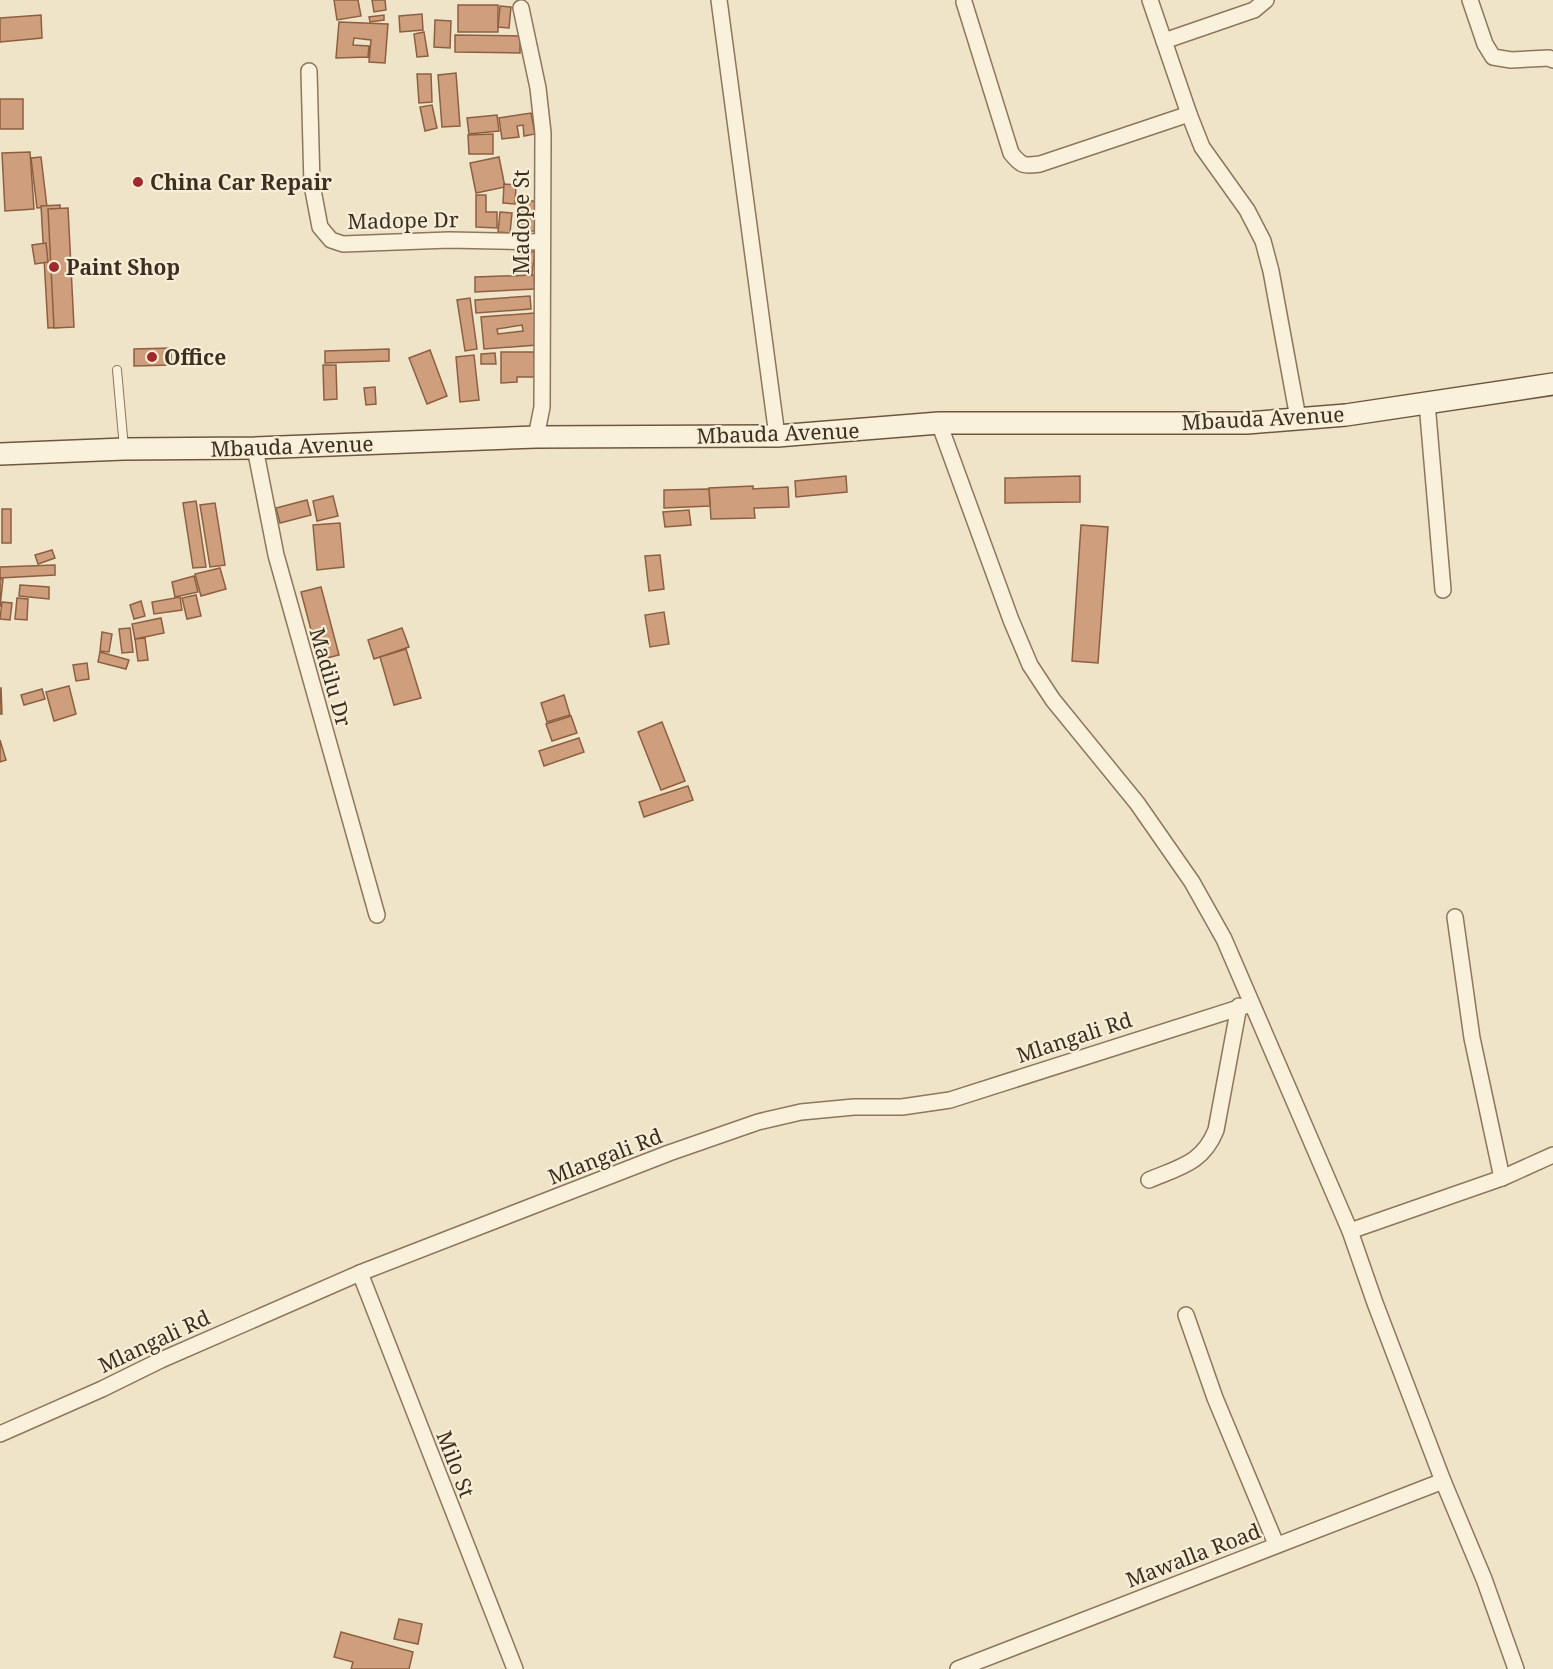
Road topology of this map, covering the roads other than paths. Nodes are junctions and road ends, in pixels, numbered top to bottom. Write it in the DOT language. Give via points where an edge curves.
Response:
graph roads {
  1 [pos="719,0"];
  2 [pos="1150,0"];
  3 [pos="1266,0"];
  4 [pos="1470,0"];
  5 [pos="964,2"];
  6 [pos="521,8"];
  7 [pos="1164,41"];
  8 [pos="1553,60"];
  9 [pos="309,71"];
  10 [pos="1189,114"];
  11 [pos="542,242"];
  12 [pos="117,370"];
  13 [pos="1553,384"];
  14 [pos="1427,403"];
  15 [pos="1298,418"];
  16 [pos="939,423"];
  17 [pos="777,436"];
  18 [pos="536,437"];
  19 [pos="255,448"];
  20 [pos="124,449"];
  21 [pos="0,454"];
  22 [pos="1443,590"];
  23 [pos="377,915"];
  24 [pos="1455,917"];
  25 [pos="1245,1005"];
  26 [pos="1553,1155"];
  27 [pos="1502,1178"];
  28 [pos="1149,1180"];
  29 [pos="1350,1231"];
  30 [pos="360,1273"];
  31 [pos="1186,1315"];
  32 [pos="0,1434"];
  33 [pos="1443,1481"];
  34 [pos="1276,1544"];
  35 [pos="515,1669"];
  36 [pos="958,1669"];
  37 [pos="1516,1669"];
  1 -- 17 [label="street"];
  2 -- 7 [label="street"];
  3 -- 7 [label="street" via="1254,10"];
  4 -- 8 [label="street" via="1492,57"];
  5 -- 10 [label="street" via="1011,153 1025,166"];
  6 -- 11 [label="street, Madope St" via="541,111"];
  7 -- 10 [label="street"];
  9 -- 11 [label="street, Madope Dr" via="312,185 320,227 331,240 343,244"];
  10 -- 15 [label="street" via="1202,147 1247,210 1263,241"];
  11 -- 18 [label="street, Madope St" via="542,407"];
  12 -- 20 [label="lane"];
  13 -- 14 [label="street, Mbauda Avenue"];
  14 -- 15 [label="street, Mbauda Avenue"];
  14 -- 22 [label="street"];
  15 -- 16 [label="street, Mbauda Avenue" via="1247,423"];
  16 -- 17 [label="street, Mbauda Avenue"];
  16 -- 25 [label="street" via="1030,665 1053,700 1137,803 1192,882 1224,939"];
  17 -- 18 [label="street, Mbauda Avenue"];
  18 -- 19 [label="street, Mbauda Avenue"];
  19 -- 20 [label="street, Mbauda Avenue"];
  19 -- 23 [label="street, Madilu Dr" via="276,555"];
  20 -- 21 [label="street, Mbauda Avenue"];
  24 -- 27 [label="street" via="1472,1038"];
  25 -- 28 [label="street" via="1211,1143 1196,1160"];
  25 -- 29 [label="street"];
  25 -- 30 [label="street, Mlangali Rd" via="950,1100 902,1107 801,1112 758,1122"];
  26 -- 27 [label="street"];
  27 -- 29 [label="street"];
  29 -- 33 [label="street"];
  30 -- 32 [label="street, Mlangali Rd"];
  30 -- 35 [label="street, Milo St"];
  31 -- 34 [label="street" via="1215,1398"];
  33 -- 34 [label="street, Mawalla Road"];
  33 -- 37 [label="street"];
  34 -- 36 [label="street, Mawalla Road"];
}
